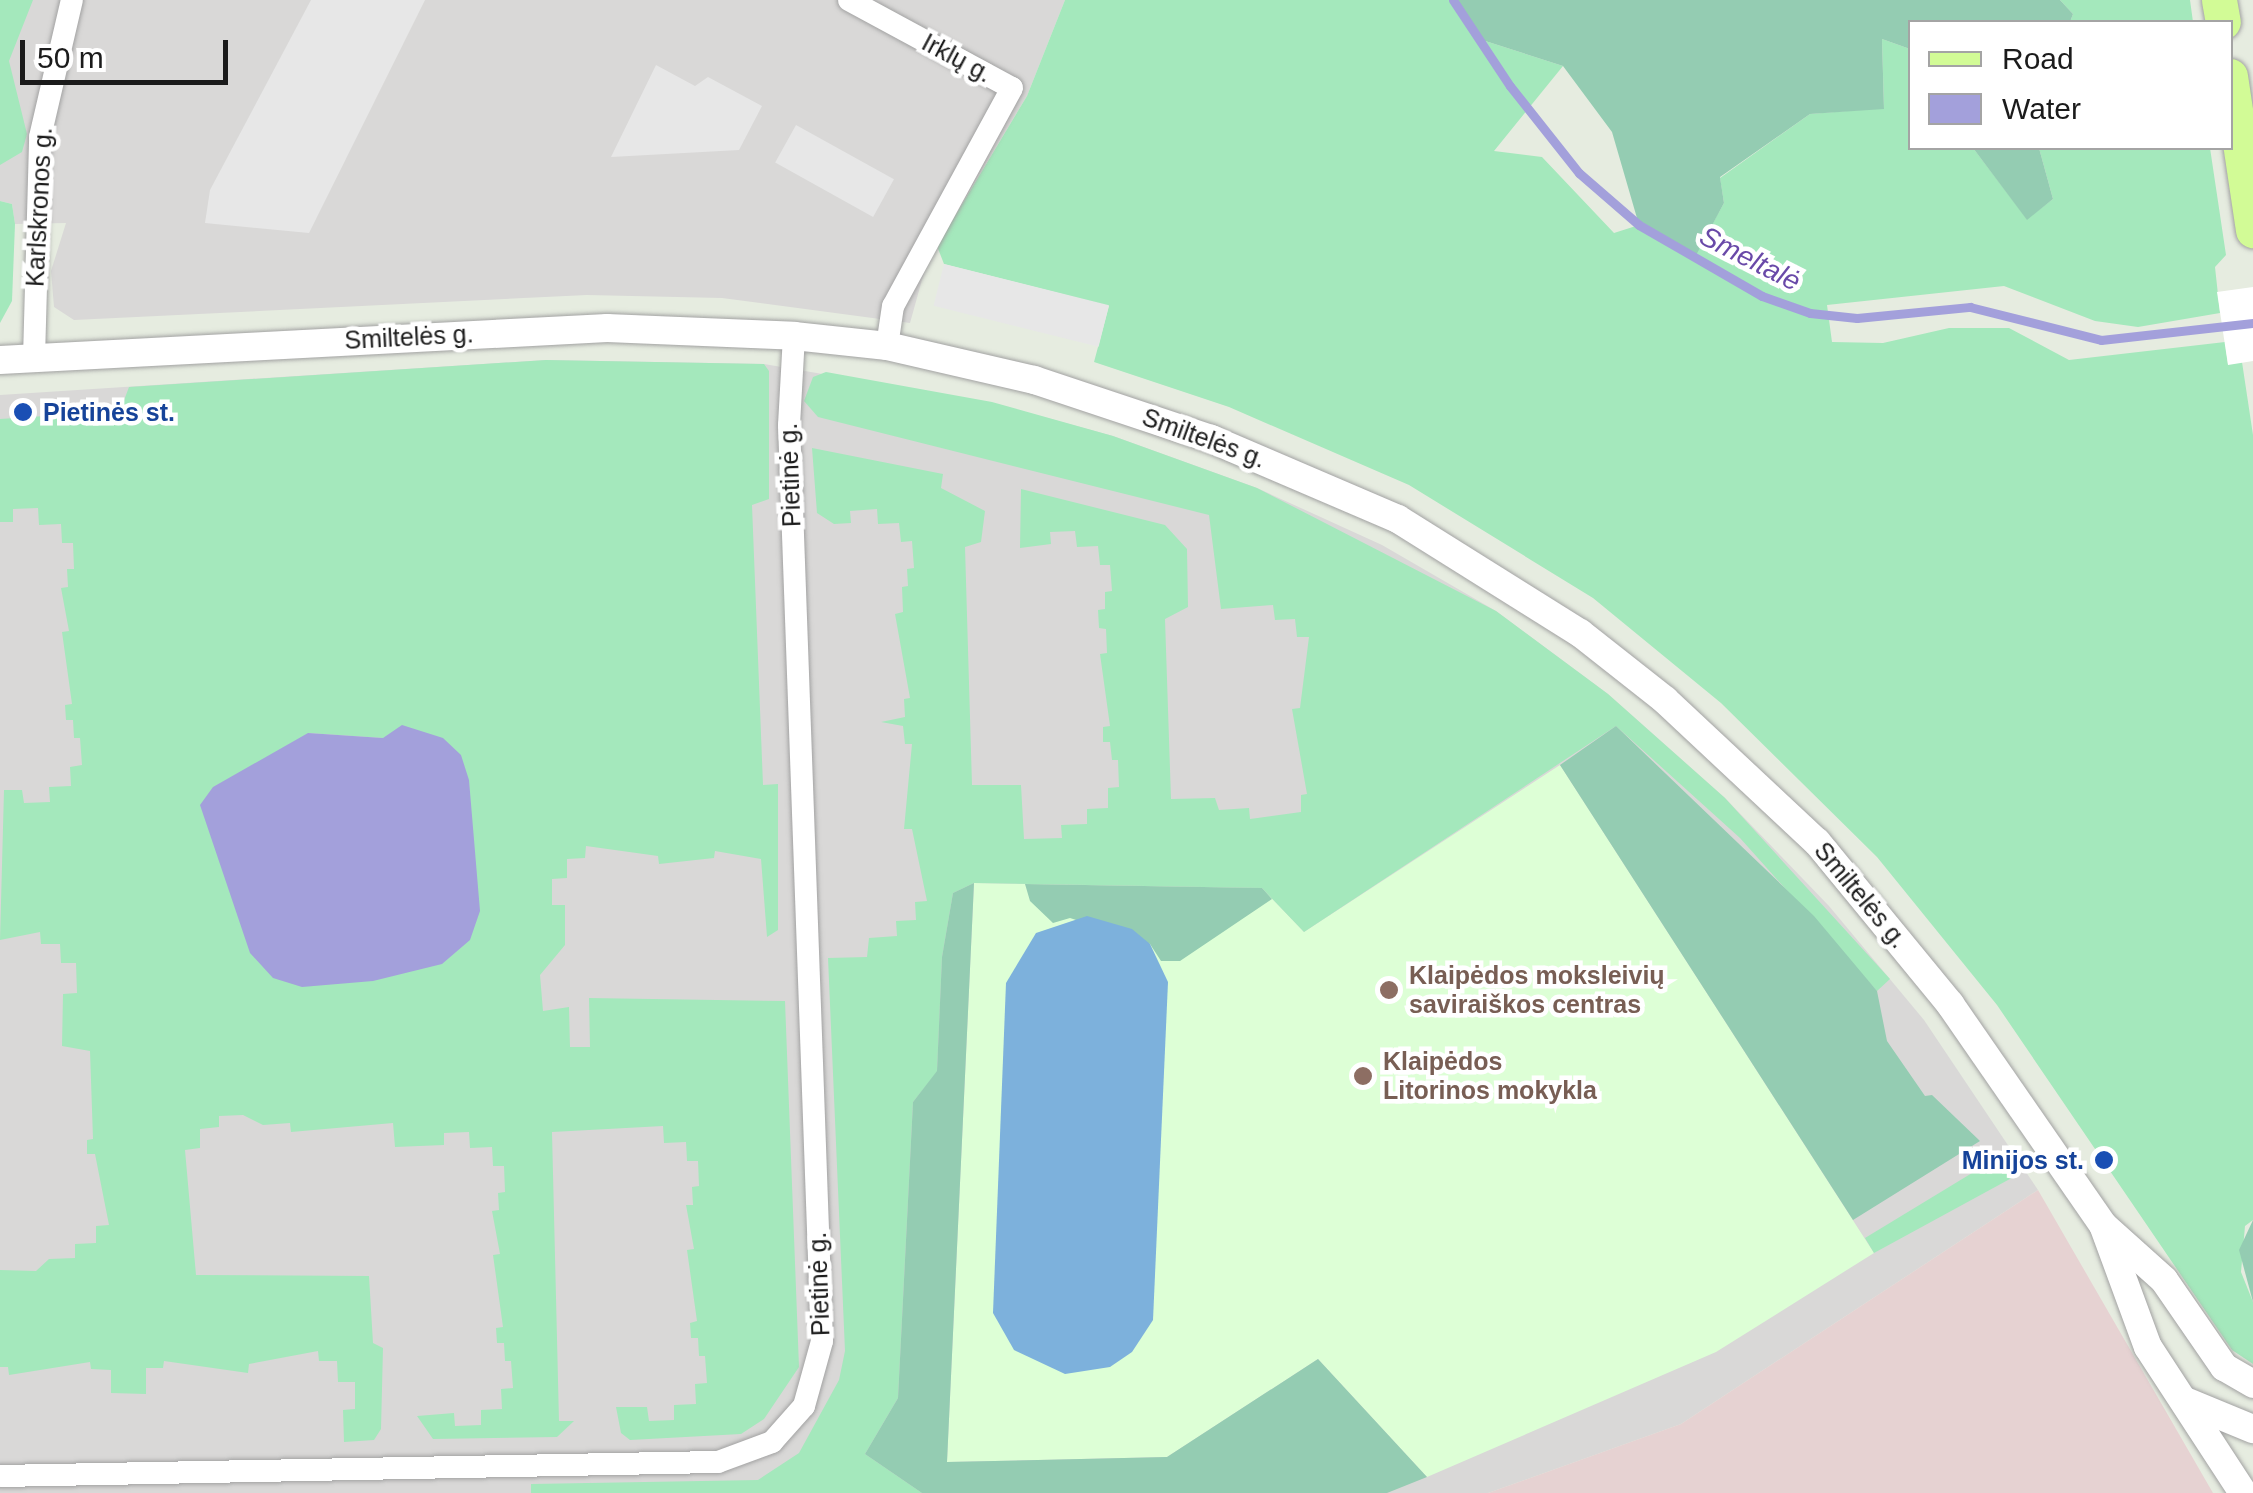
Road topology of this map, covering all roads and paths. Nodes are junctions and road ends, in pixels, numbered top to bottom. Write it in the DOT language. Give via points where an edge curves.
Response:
graph roads {
  1 [pos="72,0"];
  2 [pos="849,0"];
  3 [pos="2233,96"];
  4 [pos="2253,230"];
  5 [pos="794,336"];
  6 [pos="887,346"];
  7 [pos="34,358"];
  8 [pos="0,360"];
  9 [pos="2103,1225"];
  10 [pos="2253,1384"];
  11 [pos="2185,1401"];
  12 [pos="2253,1429"];
  13 [pos="0,1476"];
  14 [pos="2244,1493"];
  1 -- 7 [label="street, Karlskronos g." via="40,138"];
  2 -- 6 [label="street, Irklų g." via="1012,88 893,306"];
  3 -- 4 [label="main road"];
  5 -- 6 [label="street, Smiltelės g."];
  5 -- 7 [label="street, Smiltelės g." via="590,328"];
  5 -- 13 [label="street, Pietinė g." via="788,387 822,1341 804,1406 772,1442 718,1462"];
  6 -- 9 [label="street, Smiltelės g." via="1102,401 1314,480 1476,563 1580,634 1665,700 1817,842 1950,1004"];
  7 -- 8 [label="street, Smiltelės g."];
  9 -- 10 [label="street" via="2164,1280 2224,1367"];
  9 -- 11 [label="street" via="2148,1347"];
  11 -- 12 [label="street"];
  11 -- 14 [label="street"];
}
